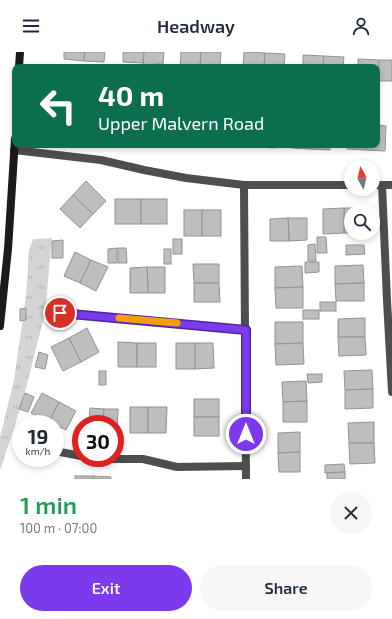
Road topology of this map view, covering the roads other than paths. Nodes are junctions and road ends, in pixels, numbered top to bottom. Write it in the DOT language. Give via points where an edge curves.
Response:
graph roads {
  1 [pos="20,52"];
  2 [pos="19,64"];
  3 [pos="14,150"];
  4 [pos="244,185"];
  5 [pos="344,185"];
  6 [pos="382,185"];
  7 [pos="392,185"];
  8 [pos="60,313"];
  9 [pos="0,326"];
  10 [pos="246,330"];
  11 [pos="392,392"];
  12 [pos="124,459"];
  13 [pos="246,466"];
  14 [pos="246,479"];
  1 -- 2 [label="street"];
  3 -- 4 [label="street" via="101,160 186,178"];
  3 -- 9 [label="street"];
  4 -- 5 [label="street"];
  4 -- 10 [label="street"];
  6 -- 7 [label="street"];
  6 -- 11 [label="street"];
  8 -- 10 [label="street"];
  10 -- 13 [label="street"];
  12 -- 13 [label="street" via="143,459 177,467"];
  13 -- 14 [label="street"];
}
